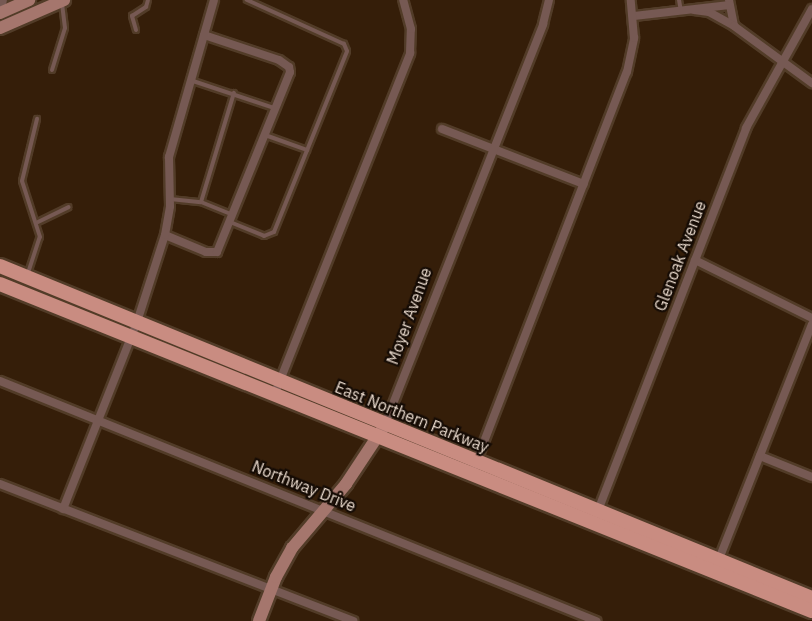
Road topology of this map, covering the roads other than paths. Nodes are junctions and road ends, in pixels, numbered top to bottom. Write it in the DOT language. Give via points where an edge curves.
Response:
graph roads {
  1 [pos="3,0"];
  2 [pos="29,0"];
  3 [pos="148,0"];
  4 [pos="214,0"];
  5 [pos="248,0"];
  6 [pos="403,0"];
  7 [pos="549,0"];
  8 [pos="631,0"];
  9 [pos="679,0"];
  10 [pos="63,1"];
  11 [pos="729,2"];
  12 [pos="812,9"];
  13 [pos="694,10"];
  14 [pos="681,11"];
  15 [pos="0,12"];
  16 [pos="634,16"];
  17 [pos="734,26"];
  18 [pos="0,28"];
  19 [pos="136,30"];
  20 [pos="204,35"];
  21 [pos="782,61"];
  22 [pos="52,70"];
  23 [pos="191,80"];
  24 [pos="812,83"];
  25 [pos="234,93"];
  26 [pos="275,108"];
  27 [pos="37,119"];
  28 [pos="442,129"];
  29 [pos="264,134"];
  30 [pos="493,148"];
  31 [pos="307,150"];
  32 [pos="584,184"];
  33 [pos="169,199"];
  34 [pos="201,202"];
  35 [pos="69,207"];
  36 [pos="231,218"];
  37 [pos="38,222"];
  38 [pos="165,235"];
  39 [pos="695,260"];
  40 [pos="0,266"];
  41 [pos="27,277"];
  42 [pos="40,283"];
  43 [pos="0,284"];
  44 [pos="34,297"];
  45 [pos="812,318"];
  46 [pos="812,324"];
  47 [pos="134,329"];
  48 [pos="0,381"];
  49 [pos="278,386"];
  50 [pos="98,420"];
  51 [pos="382,430"];
  52 [pos="760,456"];
  53 [pos="475,467"];
  54 [pos="812,477"];
  55 [pos="0,484"];
  56 [pos="63,508"];
  57 [pos="323,510"];
  58 [pos="596,516"];
  59 [pos="716,565"];
  60 [pos="271,589"];
  61 [pos="812,598"];
  62 [pos="812,611"];
  63 [pos="259,621"];
  64 [pos="353,621"];
  65 [pos="596,621"];
  1 -- 15 [label="street"];
  2 -- 15 [label="street"];
  3 -- 19 [label="lane" via="146,7 132,15"];
  4 -- 20 [label="street"];
  5 -- 31 [label="lane" via="347,47 347,57"];
  6 -- 49 [label="street" via="411,29 410,53"];
  7 -- 30 [label="street, Moyer Avenue"];
  8 -- 16 [label="street"];
  9 -- 14 [label="lane"];
  10 -- 18 [label="street"];
  10 -- 22 [label="lane" via="65,28"];
  11 -- 13 [label="street"];
  11 -- 17 [label="street"];
  12 -- 21 [label="street, Glenoak Avenue"];
  13 -- 14 [label="street"];
  13 -- 17 [label="street" via="709,12"];
  14 -- 16 [label="street"];
  16 -- 32 [label="street" via="627,72"];
  17 -- 21 [label="street"];
  20 -- 23 [label="street"];
  20 -- 26 [label="street" via="289,67"];
  21 -- 24 [label="street"];
  21 -- 39 [label="street, Glenoak Avenue" via="746,128"];
  23 -- 25 [label="lane"];
  23 -- 33 [label="street" via="169,157"];
  25 -- 26 [label="lane"];
  25 -- 34 [label="lane"];
  26 -- 29 [label="street"];
  27 -- 37 [label="lane" via="22,181"];
  28 -- 30 [label="street"];
  29 -- 31 [label="lane"];
  29 -- 36 [label="street"];
  30 -- 32 [label="street"];
  30 -- 51 [label="street, Moyer Avenue"];
  31 -- 36 [label="lane" via="271,235"];
  32 -- 53 [label="street"];
  33 -- 34 [label="lane"];
  33 -- 38 [label="street"];
  34 -- 36 [label="lane"];
  35 -- 37 [label="lane"];
  36 -- 38 [label="street" via="214,253"];
  37 -- 41 [label="lane" via="39,245"];
  38 -- 47 [label="street"];
  39 -- 45 [label="street"];
  39 -- 58 [label="street, Glenoak Avenue"];
  40 -- 41 [label="main road, East Northern Parkway"];
  41 -- 42 [label="main road, East Northern Parkway"];
  42 -- 44 [label="main road"];
  42 -- 47 [label="main road, East Northern Parkway"];
  43 -- 44 [label="main road, East Northern Parkway"];
  44 -- 47 [label="main road, East Northern Parkway"];
  46 -- 52 [label="street"];
  47 -- 49 [label="main road, East Northern Parkway"];
  47 -- 50 [label="street"];
  48 -- 50 [label="street, Northway Drive"];
  49 -- 51 [label="main road, East Northern Parkway"];
  50 -- 56 [label="street"];
  50 -- 57 [label="street, Northway Drive"];
  51 -- 53 [label="main road, East Northern Parkway"];
  51 -- 57 [label="street, Moyer Avenue" via="356,472"];
  52 -- 54 [label="street"];
  52 -- 59 [label="street"];
  53 -- 58 [label="main road, East Northern Parkway"];
  55 -- 56 [label="street"];
  56 -- 60 [label="street"];
  57 -- 60 [label="street, Moyer Avenue" via="292,548"];
  57 -- 65 [label="street, Northway Drive"];
  58 -- 59 [label="main road, East Northern Parkway"];
  59 -- 61 [label="main road, East Northern Parkway"];
  59 -- 62 [label="main road, East Northern Parkway"];
  60 -- 63 [label="street, Moyer Avenue"];
  60 -- 64 [label="street"];
}
